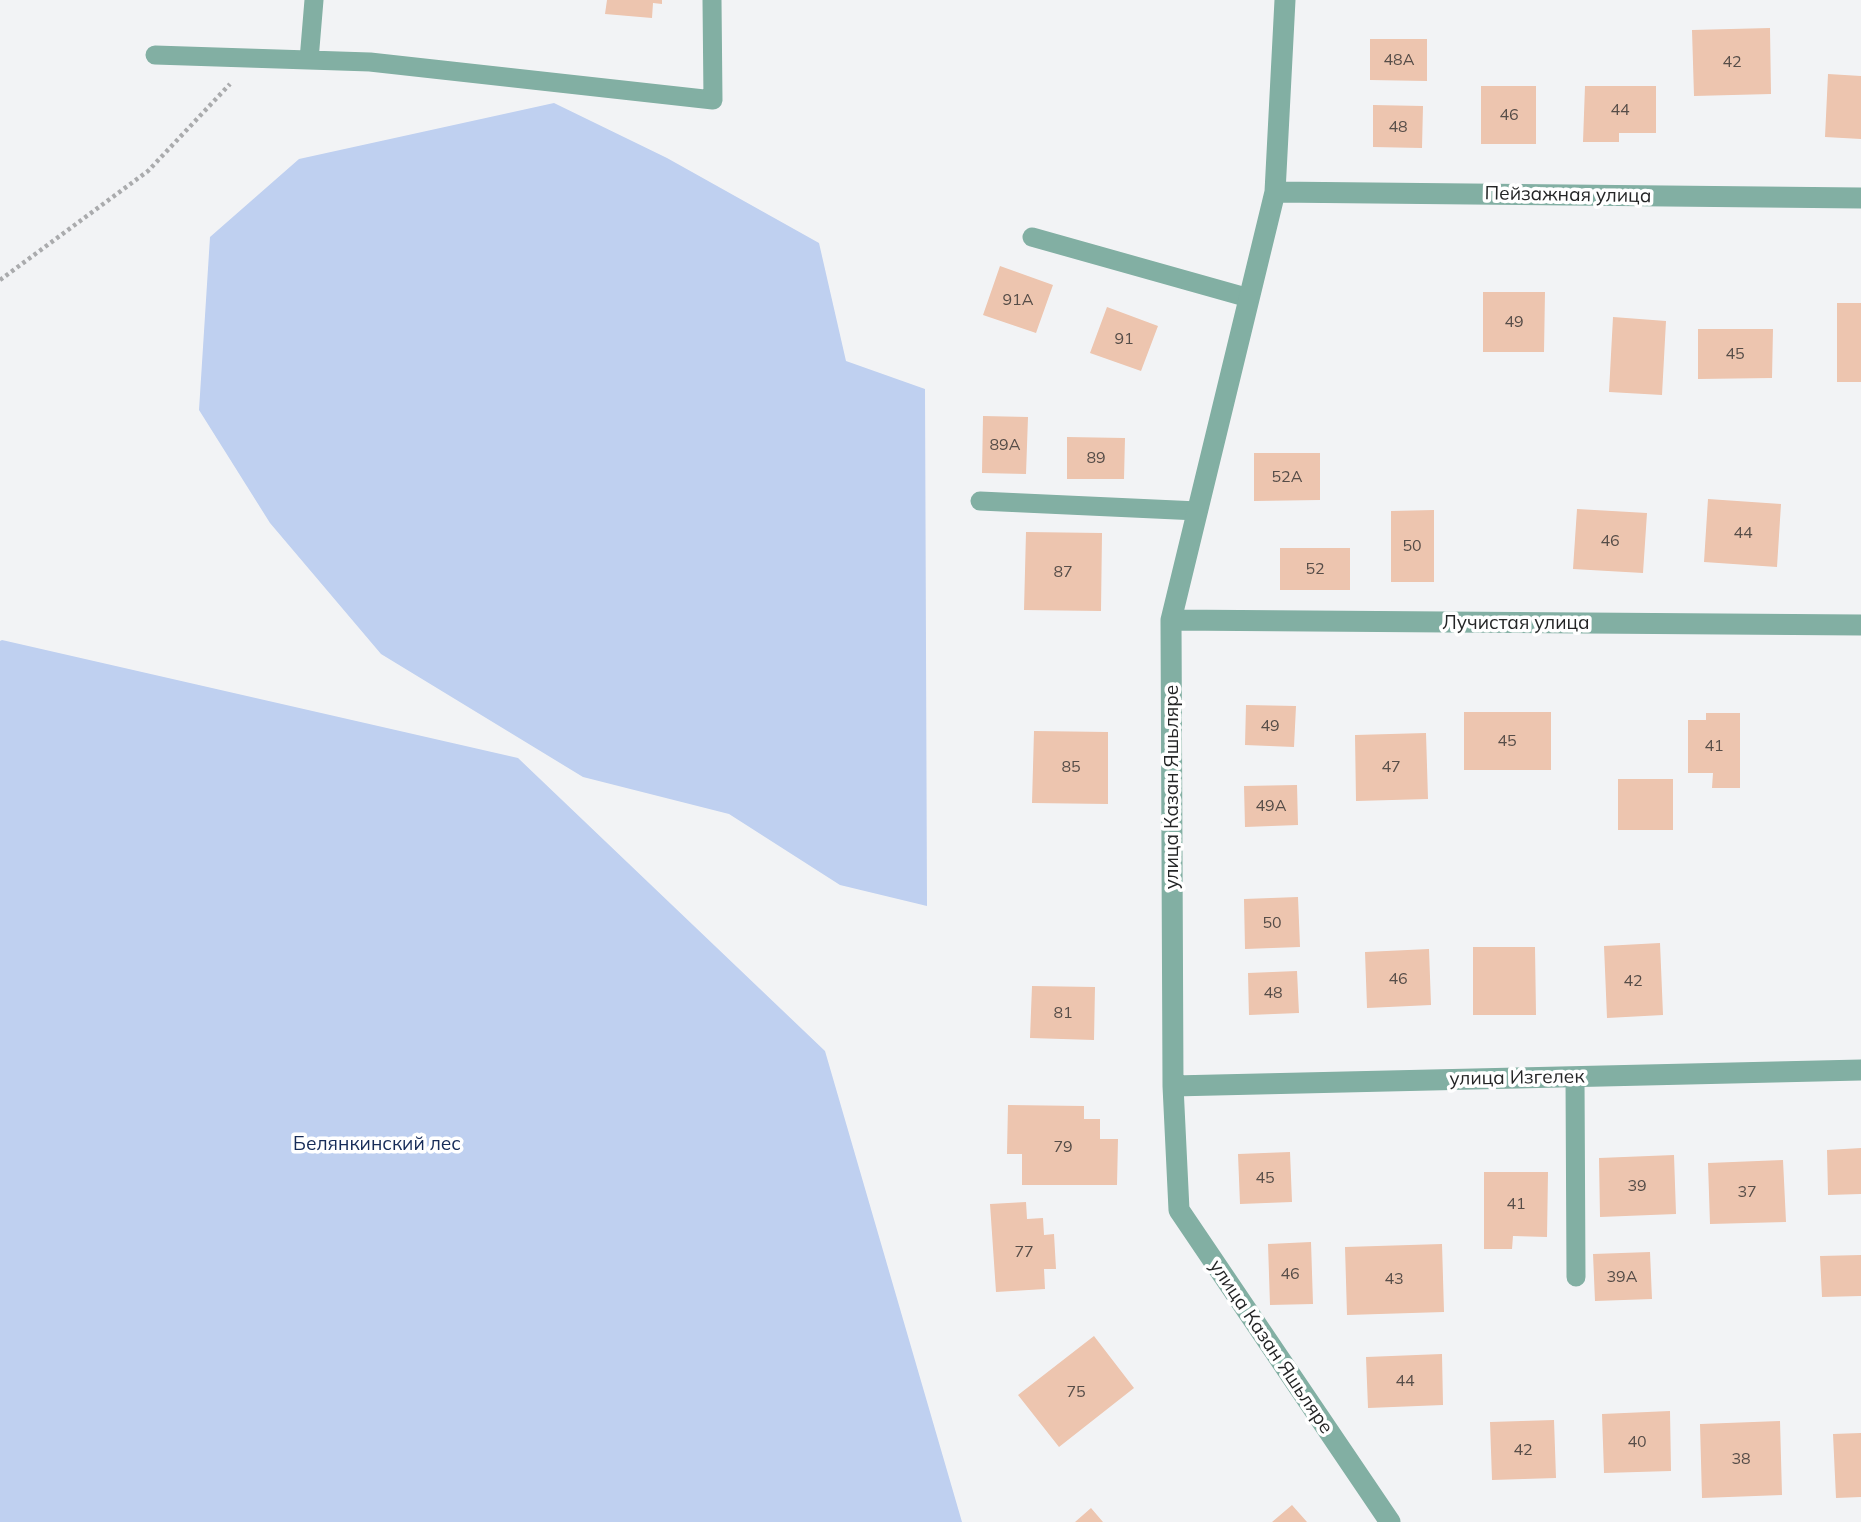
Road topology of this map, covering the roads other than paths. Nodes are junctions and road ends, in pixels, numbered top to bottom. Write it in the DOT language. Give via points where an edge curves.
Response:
graph roads {
  1 [pos="314,0"];
  2 [pos="712,0"];
  3 [pos="1285,0"];
  4 [pos="155,55"];
  5 [pos="309,60"];
  6 [pos="1275,192"];
  7 [pos="1861,198"];
  8 [pos="1032,237"];
  9 [pos="1249,298"];
  10 [pos="980,501"];
  11 [pos="1198,511"];
  12 [pos="1171,620"];
  13 [pos="1861,625"];
  14 [pos="1861,1070"];
  15 [pos="1575,1077"];
  16 [pos="1173,1086"];
  17 [pos="1576,1277"];
  18 [pos="1390,1522"];
  1 -- 5 [label="lane"];
  2 -- 5 [label="lane" via="713,100 370,62"];
  3 -- 6 [label="street, улица Казан Яшьляре"];
  4 -- 5 [label="lane"];
  6 -- 7 [label="street, Пейзажная улица"];
  6 -- 9 [label="street, улица Казан Яшьляре"];
  8 -- 9 [label="lane"];
  9 -- 11 [label="street, улица Казан Яшьляре"];
  10 -- 11 [label="lane"];
  11 -- 12 [label="street, улица Казан Яшьляре"];
  12 -- 13 [label="street, Лучистая улица"];
  12 -- 16 [label="street, улица Казан Яшьляре"];
  14 -- 15 [label="street, улица Изгелек"];
  15 -- 16 [label="street, улица Изгелек"];
  15 -- 17 [label="lane"];
  16 -- 18 [label="street, улица Казан Яшьляре" via="1179,1210"];
}
